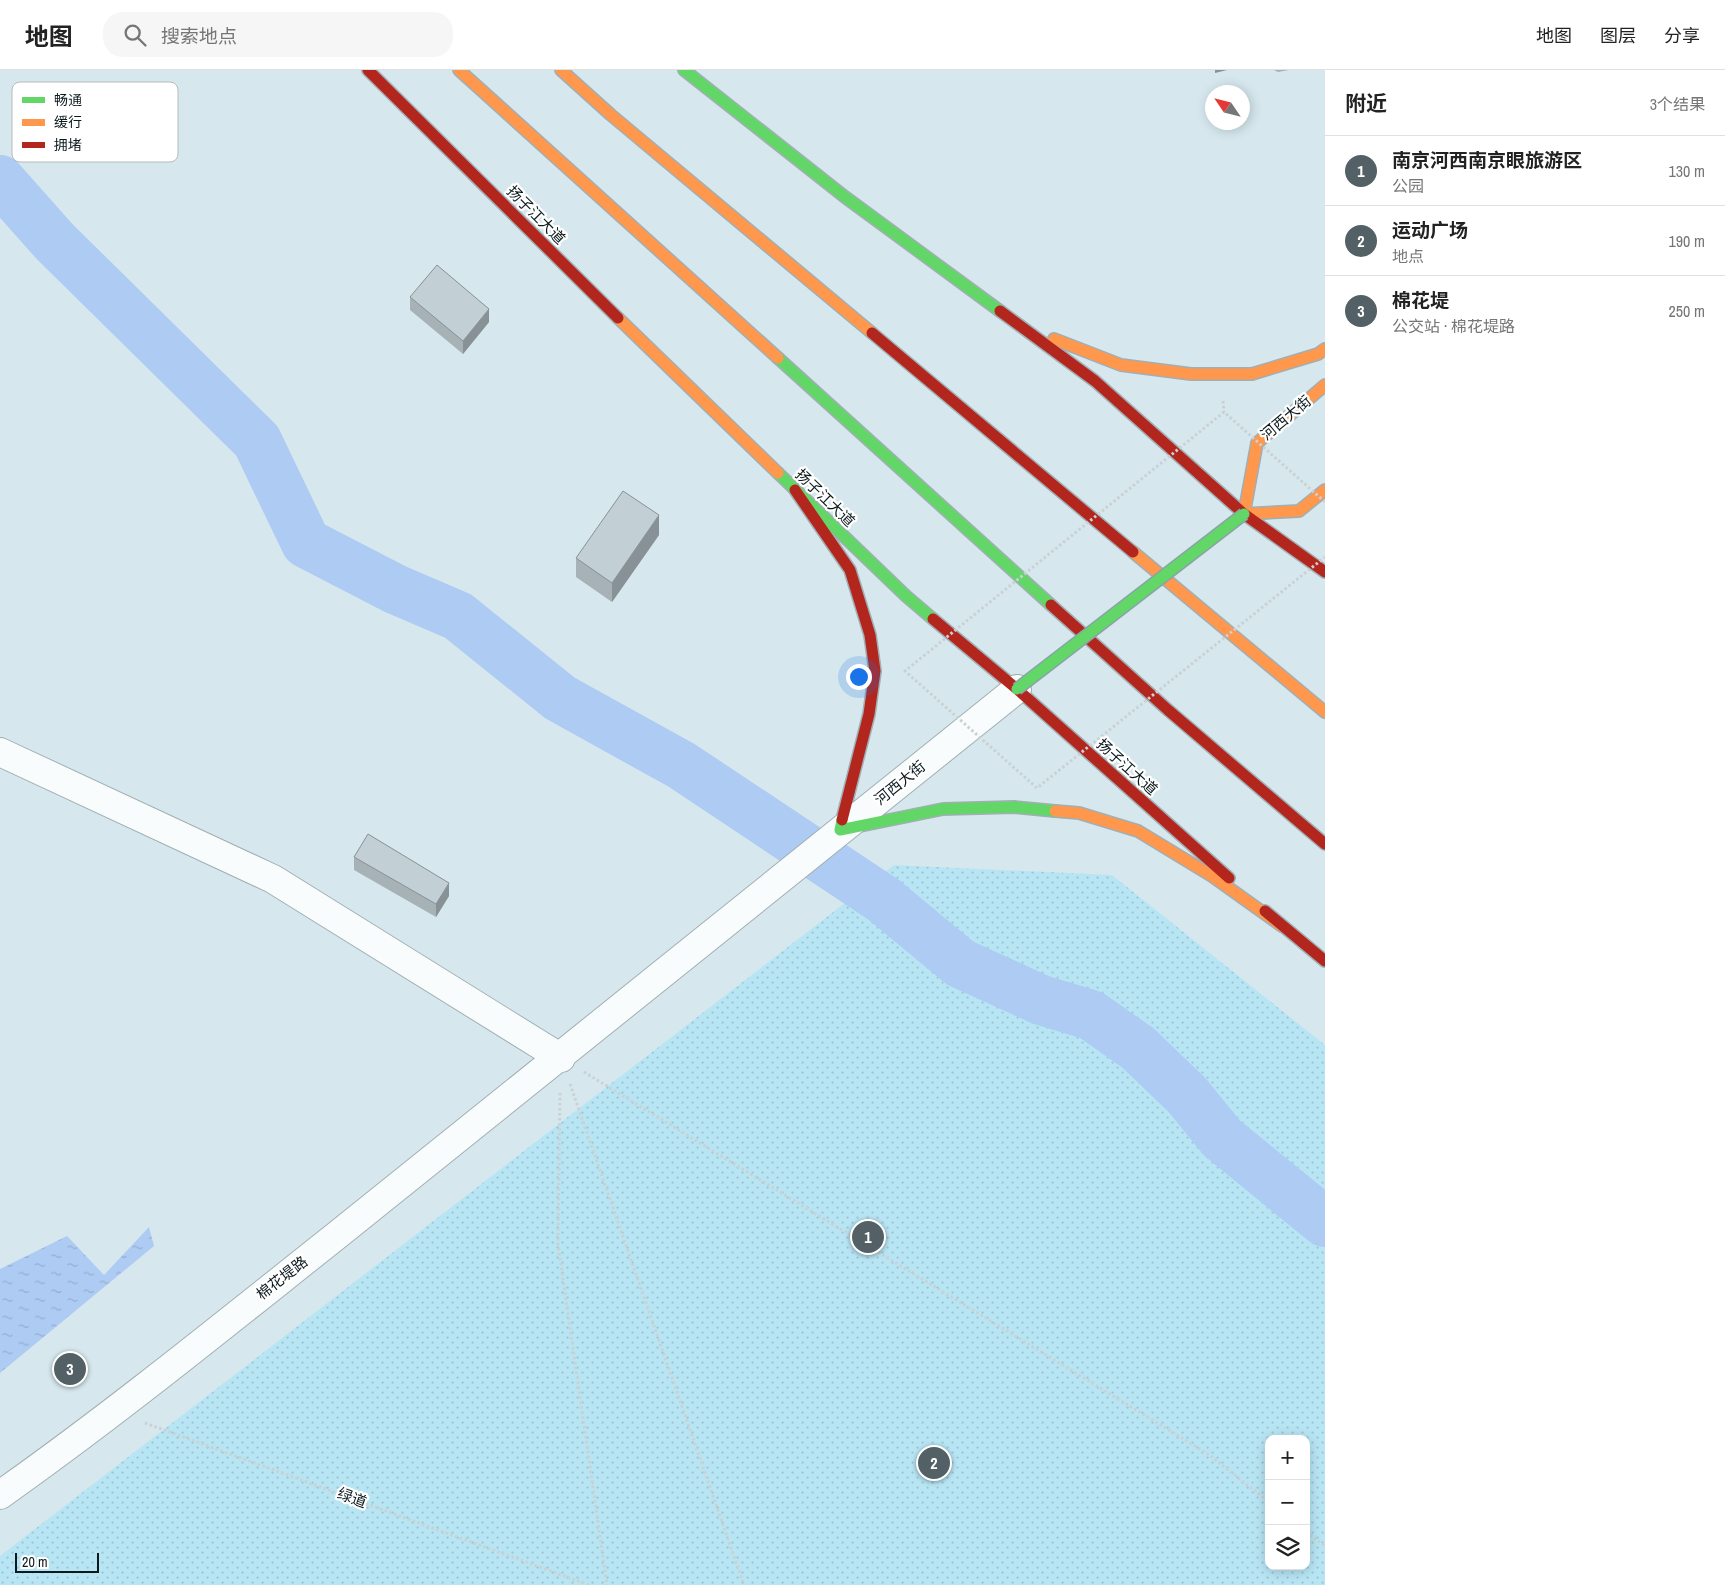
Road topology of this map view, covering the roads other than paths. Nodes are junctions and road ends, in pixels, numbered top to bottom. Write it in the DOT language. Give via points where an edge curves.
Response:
graph roads {
  1 [pos="368,70"];
  2 [pos="459,70"];
  3 [pos="561,70"];
  4 [pos="684,70"];
  5 [pos="1007,317"];
  6 [pos="1325,350"];
  7 [pos="1325,386"];
  8 [pos="795,490"];
  9 [pos="1323,496"];
  10 [pos="1244,514"];
  11 [pos="1325,572"];
  12 [pos="1017,690"];
  13 [pos="1325,712"];
  14 [pos="0,752"];
  15 [pos="839,831"];
  16 [pos="1325,844"];
  17 [pos="1282,926"];
  18 [pos="1325,961"];
  19 [pos="561,1058"];
  20 [pos="0,1494"];
  1 -- 8 [label="main road, 扬子江大道"];
  2 -- 16 [label="main road" via="1168,710"];
  3 -- 13 [label="main road"];
  4 -- 5 [label="main road"];
  5 -- 6 [label="main road" via="1121,365 1191,374 1252,374"];
  5 -- 10 [label="main road" via="1095,381"];
  7 -- 10 [label="main road, 河西大街" via="1257,443"];
  8 -- 12 [label="main road, 扬子江大道" via="906,596"];
  8 -- 15 [label="main road" via="850,570 870,635 875,671 869,714"];
  9 -- 10 [label="main road" via="1299,511"];
  10 -- 11 [label="main road"];
  10 -- 12 [label="main road, 河西大街, bridge"];
  12 -- 15 [label="street, 河西大街"];
  12 -- 17 [label="main road, 扬子江大道"];
  14 -- 19 [label="street" via="273,879"];
  15 -- 17 [label="main road" via="943,809 1014,807 1079,812 1138,832 1212,876"];
  15 -- 19 [label="street, 河西大街"];
  17 -- 18 [label="main road"];
  19 -- 20 [label="street, 棉花堤路" via="114,1411"];
}
